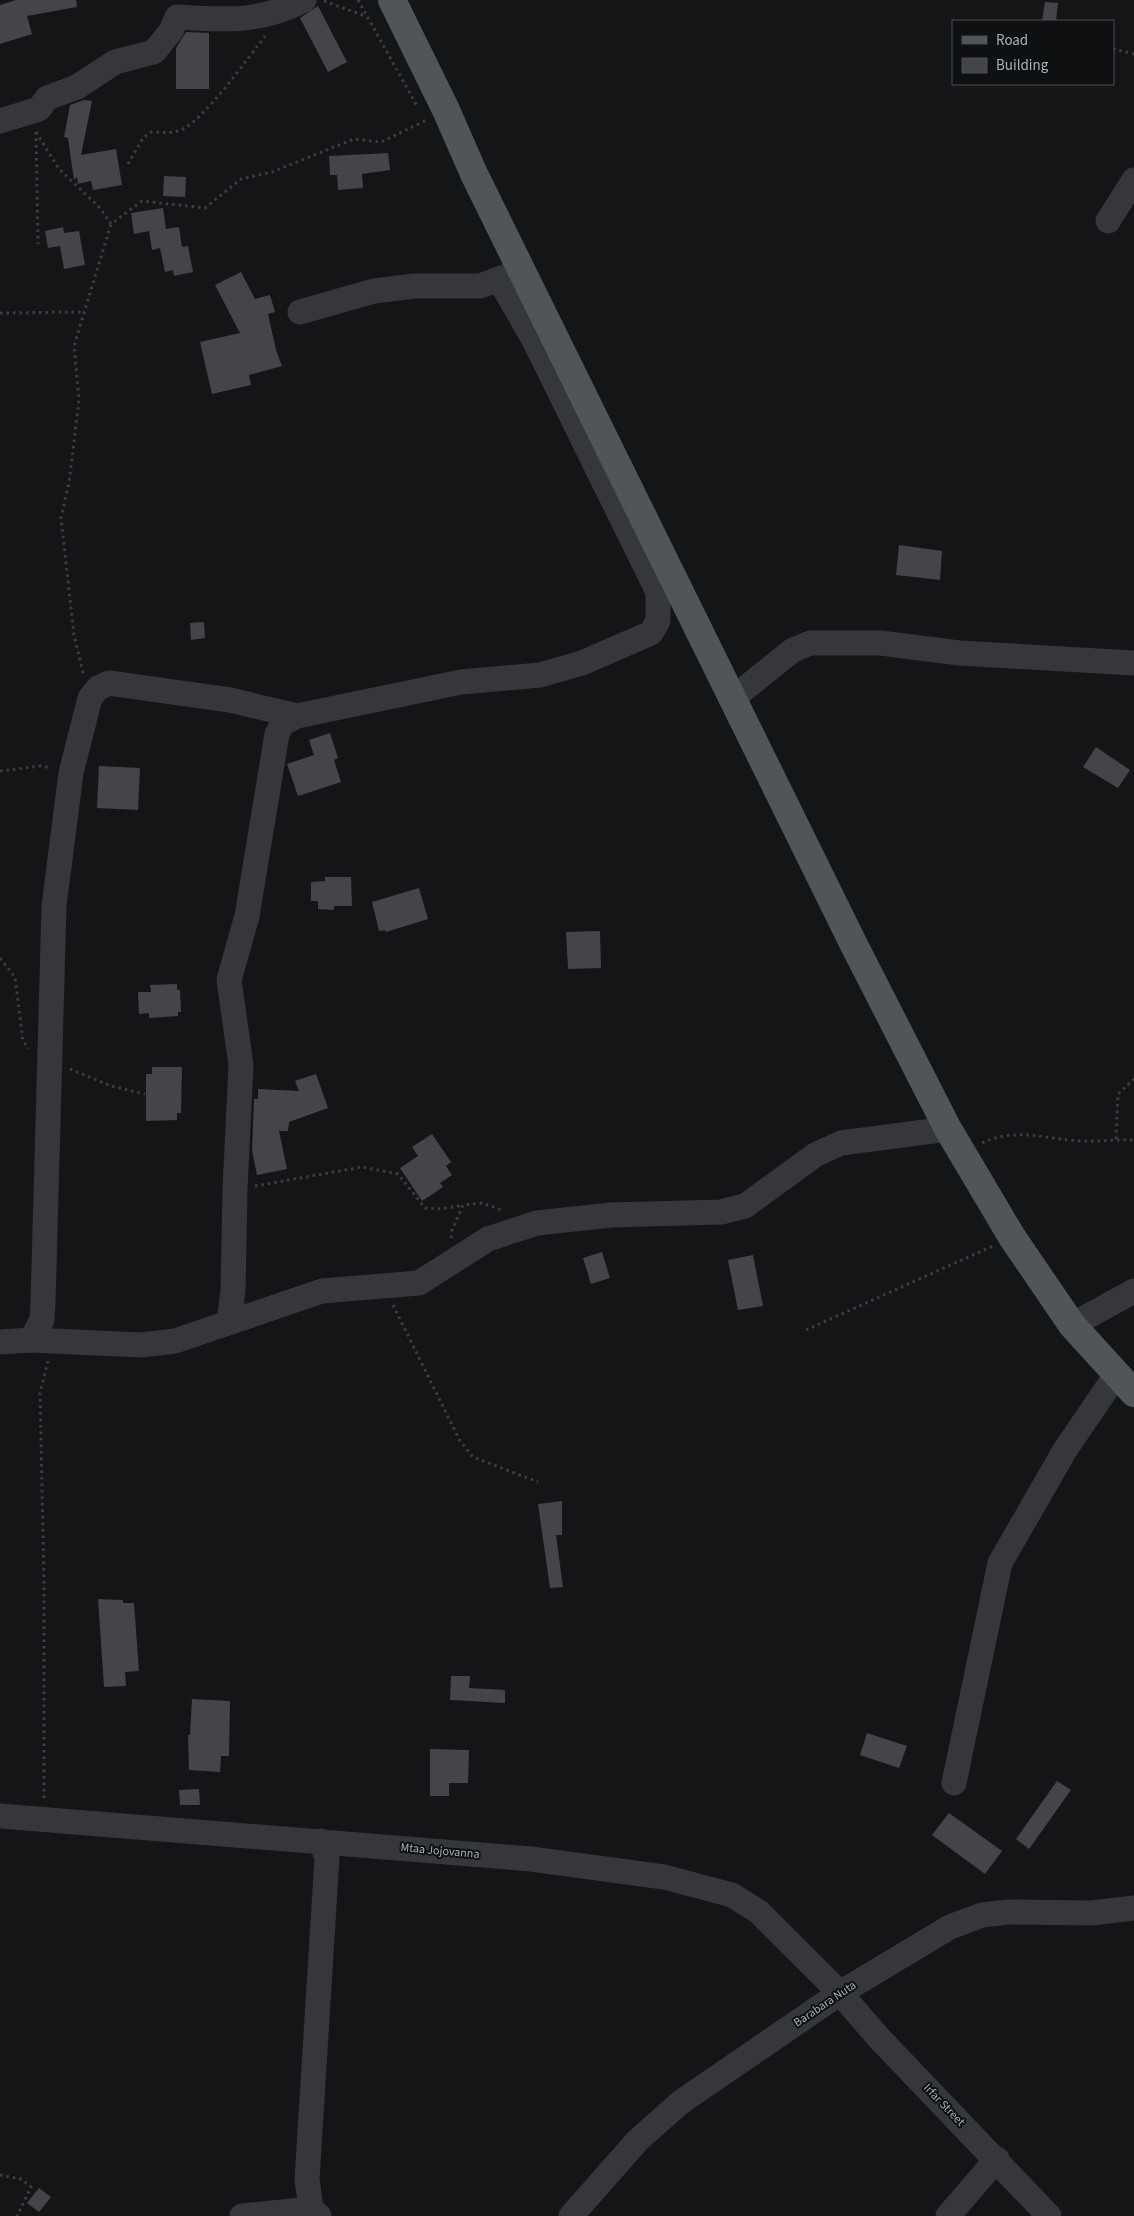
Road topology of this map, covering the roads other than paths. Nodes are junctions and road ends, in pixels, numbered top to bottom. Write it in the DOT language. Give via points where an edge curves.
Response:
graph roads {
  1 [pos="392,0"];
  2 [pos="293,5"];
  3 [pos="18,123"];
  4 [pos="1134,180"];
  5 [pos="1108,222"];
  6 [pos="511,274"];
  7 [pos="300,312"];
  8 [pos="1134,663"];
  9 [pos="733,698"];
  10 [pos="297,716"];
  11 [pos="955,1141"];
  12 [pos="1134,1291"];
  13 [pos="229,1322"];
  14 [pos="1072,1324"];
  15 [pos="31,1340"];
  16 [pos="0,1342"];
  17 [pos="1125,1384"];
  18 [pos="954,1783"];
  19 [pos="0,1816"];
  20 [pos="321,1842"];
  21 [pos="1134,1908"];
  22 [pos="840,1992"];
  23 [pos="997,2159"];
  24 [pos="315,2213"];
  25 [pos="242,2216"];
  26 [pos="571,2216"];
  27 [pos="948,2216"];
  28 [pos="1050,2216"];
  1 -- 6 [label="main road" via="436,115 474,174"];
  2 -- 3 [label="street" via="236,20 177,17 171,31 154,52 115,62 77,87 47,98 39,110"];
  4 -- 5 [label="street"];
  6 -- 7 [label="street" via="480,286 414,286 374,291"];
  6 -- 9 [label="main road"];
  6 -- 10 [label="street" via="534,340 658,592 658,621 651,632 582,663 540,675 461,682"];
  8 -- 9 [label="street" via="959,653 881,642 810,643 793,650"];
  9 -- 11 [label="main road"];
  10 -- 13 [label="street" via="283,724 277,734 247,916 228,980 241,1065 233,1290"];
  10 -- 15 [label="street" via="230,700 109,683 98,688 90,698 71,773 54,906 43,1303 42,1320"];
  11 -- 13 [label="street" via="841,1143 815,1155 745,1206 720,1212 611,1215 537,1223 488,1239 419,1283 322,1291"];
  11 -- 14 [label="main road" via="1012,1238"];
  12 -- 14 [label="street"];
  13 -- 15 [label="street" via="175,1341 141,1345"];
  14 -- 17 [label="main road"];
  15 -- 16 [label="street"];
  17 -- 18 [label="street" via="1065,1450 1000,1563"];
  19 -- 20 [label="street, Mtaa Jojovanna"];
  20 -- 22 [label="street, Mtaa Jojovanna" via="531,1859 664,1877 732,1895 759,1912"];
  20 -- 24 [label="street" via="327,1858 307,2179"];
  21 -- 22 [label="street, Barabara Nuta" via="1092,1913 1008,1912 982,1915 950,1927"];
  22 -- 23 [label="street, Irfar Street" via="878,2037"];
  22 -- 26 [label="street, Barabara Nuta" via="681,2102 638,2140"];
  23 -- 27 [label="street"];
  23 -- 28 [label="street, Irfar Street"];
  24 -- 25 [label="street"];
}
